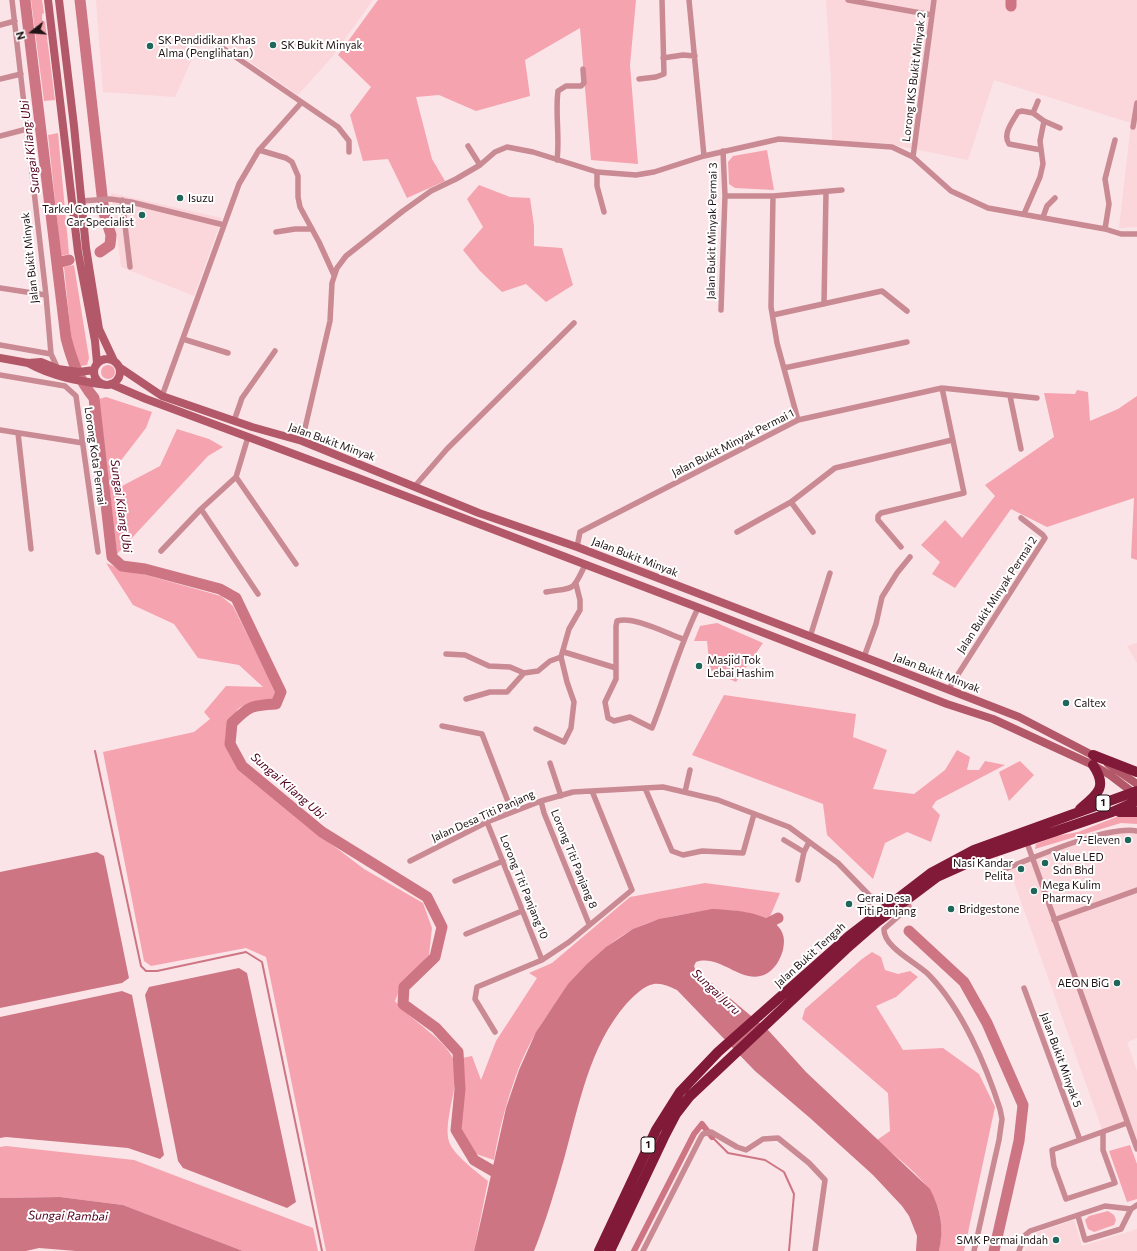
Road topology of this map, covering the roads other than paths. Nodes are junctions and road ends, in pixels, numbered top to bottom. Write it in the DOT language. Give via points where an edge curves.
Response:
graph roads {
  1 [pos="12,0"];
  2 [pos="48,0"];
  3 [pos="58,0"];
  4 [pos="662,0"];
  5 [pos="689,0"];
  6 [pos="848,0"];
  7 [pos="934,0"];
  8 [pos="932,15"];
  9 [pos="15,21"];
  10 [pos="0,24"];
  11 [pos="211,40"];
  12 [pos="695,56"];
  13 [pos="663,58"];
  14 [pos="583,69"];
  15 [pos="21,74"];
  16 [pos="0,79"];
  17 [pos="640,79"];
  18 [pos="1038,101"];
  19 [pos="301,103"];
  20 [pos="1137,103"];
  21 [pos="1033,113"];
  22 [pos="1044,121"];
  23 [pos="1133,127"];
  24 [pos="1060,128"];
  25 [pos="27,129"];
  26 [pos="0,136"];
  27 [pos="1115,140"];
  28 [pos="468,146"];
  29 [pos="259,150"];
  30 [pos="1041,150"];
  31 [pos="349,152"];
  32 [pos="723,152"];
  33 [pos="704,156"];
  34 [pos="914,157"];
  35 [pos="557,160"];
  36 [pos="480,165"];
  37 [pos="597,172"];
  38 [pos="842,190"];
  39 [pos="826,192"];
  40 [pos="725,196"];
  41 [pos="773,196"];
  42 [pos="1055,198"];
  43 [pos="122,200"];
  44 [pos="81,201"];
  45 [pos="604,212"];
  46 [pos="1024,214"];
  47 [pos="1043,217"];
  48 [pos="224,225"];
  49 [pos="312,229"];
  50 [pos="1104,229"];
  51 [pos="276,232"];
  52 [pos="1137,234"];
  53 [pos="130,267"];
  54 [pos="334,275"];
  55 [pos="0,288"];
  56 [pos="46,295"];
  57 [pos="824,304"];
  58 [pos="721,310"];
  59 [pos="907,312"];
  60 [pos="773,315"];
  61 [pos="574,323"];
  62 [pos="183,339"];
  63 [pos="907,342"];
  64 [pos="0,345"];
  65 [pos="275,351"];
  66 [pos="228,352"];
  67 [pos="51,354"];
  68 [pos="0,358"];
  69 [pos="28,362"];
  70 [pos="116,364"];
  71 [pos="96,367"];
  72 [pos="784,368"];
  73 [pos="63,373"];
  74 [pos="0,375"];
  75 [pos="109,385"];
  76 [pos="942,388"];
  77 [pos="162,396"];
  78 [pos="1010,396"];
  79 [pos="1037,398"];
  80 [pos="798,420"];
  81 [pos="234,421"];
  82 [pos="0,430"];
  83 [pos="18,433"];
  84 [pos="248,437"];
  85 [pos="952,440"];
  86 [pos="302,441"];
  87 [pos="84,443"];
  88 [pos="1021,449"];
  89 [pos="236,477"];
  90 [pos="415,486"];
  91 [pos="791,502"];
  92 [pos="201,509"];
  93 [pos="1021,518"];
  94 [pos="737,532"];
  95 [pos="813,532"];
  96 [pos="577,547"];
  97 [pos="901,547"];
  98 [pos="31,549"];
  99 [pos="161,551"];
  100 [pos="98,552"];
  101 [pos="910,558"];
  102 [pos="296,564"];
  103 [pos="585,565"];
  104 [pos="830,573"];
  105 [pos="576,584"];
  106 [pos="546,592"];
  107 [pos="258,594"];
  108 [pos="698,608"];
  109 [pos="810,637"];
  110 [pos="683,639"];
  111 [pos="825,643"];
  112 [pos="806,649"];
  113 [pos="446,654"];
  114 [pos="563,654"];
  115 [pos="822,655"];
  116 [pos="864,657"];
  117 [pos="616,668"];
  118 [pos="524,673"];
  119 [pos="948,690"];
  120 [pos="466,699"];
  121 [pos="442,726"];
  122 [pos="536,729"];
  123 [pos="1093,760"];
  124 [pos="550,763"];
  125 [pos="690,770"];
  126 [pos="1137,772"];
  127 [pos="645,788"];
  128 [pos="592,791"];
  129 [pos="685,792"];
  130 [pos="1136,792"];
  131 [pos="561,796"];
  132 [pos="541,801"];
  133 [pos="512,812"];
  134 [pos="1112,812"];
  135 [pos="1137,812"];
  136 [pos="754,814"];
  137 [pos="1070,816"];
  138 [pos="487,822"];
  139 [pos="1137,831"];
  140 [pos="784,840"];
  141 [pos="1026,840"];
  142 [pos="809,842"];
  143 [pos="804,852"];
  144 [pos="1032,857"];
  145 [pos="410,860"];
  146 [pos="503,861"];
  147 [pos="1005,869"];
  148 [pos="798,880"];
  149 [pos="455,881"];
  150 [pos="1137,890"];
  151 [pos="870,896"];
  152 [pos="906,900"];
  153 [pos="892,902"];
  154 [pos="522,911"];
  155 [pos="871,919"];
  156 [pos="1054,920"];
  157 [pos="589,924"];
  158 [pos="466,934"];
  159 [pos="542,960"];
  160 [pos="1024,988"];
  161 [pos="766,1018"];
  162 [pos="495,1032"];
  163 [pos="1127,1123"];
  164 [pos="1103,1132"];
  165 [pos="1080,1140"];
  166 [pos="1137,1149"];
  167 [pos="1137,1205"];
  168 [pos="1131,1209"];
  169 [pos="1078,1216"];
  170 [pos="599,1251"];
  171 [pos="610,1251"];
  172 [pos="643,1251"];
  173 [pos="815,1251"];
  174 [pos="974,1251"];
  175 [pos="1019,1251"];
  1 -- 9 [label="street, Jalan Bukit Minyak"];
  2 -- 71 [label="main road" via="78,252 95,341"];
  3 -- 44 [label="main road"];
  4 -- 13 [label="street"];
  5 -- 12 [label="street"];
  6 -- 8 [label="street"];
  7 -- 8 [label="street, Lorong IKS Bukit Minyak 2"];
  8 -- 34 [label="street, Lorong IKS Bukit Minyak 2"];
  9 -- 10 [label="street"];
  9 -- 15 [label="street, Jalan Bukit Minyak"];
  11 -- 19 [label="street"];
  12 -- 13 [label="street"];
  12 -- 33 [label="street"];
  13 -- 17 [label="street" via="662,76"];
  14 -- 35 [label="street" via="584,82 581,86 566,86 558,91"];
  15 -- 16 [label="street"];
  15 -- 25 [label="street, Jalan Bukit Minyak"];
  18 -- 21 [label="street"];
  19 -- 29 [label="street"];
  19 -- 31 [label="street" via="338,127 348,140"];
  20 -- 23 [label="street"];
  21 -- 22 [label="street"];
  21 -- 30 [label="street" via="1018,112 1006,140 1009,144"];
  22 -- 24 [label="street"];
  22 -- 30 [label="street"];
  25 -- 26 [label="street"];
  25 -- 56 [label="street, Jalan Bukit Minyak"];
  27 -- 50 [label="street" via="1105,179 1109,204"];
  28 -- 36 [label="street"];
  29 -- 48 [label="street" via="239,184"];
  29 -- 49 [label="street" via="292,162 298,176 300,206"];
  30 -- 46 [label="street" via="1043,164 1040,177"];
  32 -- 33 [label="street"];
  32 -- 34 [label="street" via="779,139 892,147"];
  32 -- 40 [label="street, Jalan Bukit Minyak Permai 3"];
  33 -- 37 [label="street" via="636,175"];
  34 -- 46 [label="street" via="951,191 988,208"];
  35 -- 36 [label="street" via="507,147"];
  35 -- 37 [label="street"];
  36 -- 54 [label="street" via="431,191 403,211 346,256"];
  37 -- 45 [label="street" via="597,186"];
  38 -- 39 [label="street"];
  39 -- 41 [label="street"];
  39 -- 57 [label="street"];
  40 -- 41 [label="street"];
  40 -- 58 [label="street, Jalan Bukit Minyak Permai 3"];
  41 -- 60 [label="street"];
  42 -- 47 [label="street" via="1047,206"];
  43 -- 44 [label="street"];
  43 -- 48 [label="street"];
  43 -- 53 [label="street"];
  44 -- 70 [label="main road" via="99,329"];
  46 -- 47 [label="street"];
  47 -- 50 [label="street"];
  48 -- 62 [label="street"];
  49 -- 51 [label="street"];
  49 -- 54 [label="street"];
  50 -- 52 [label="street" via="1121,234"];
  54 -- 86 [label="street" via="330,321"];
  55 -- 56 [label="street"];
  56 -- 67 [label="street, Jalan Bukit Minyak"];
  57 -- 59 [label="street" via="882,292"];
  57 -- 60 [label="street"];
  60 -- 72 [label="street"];
  61 -- 90 [label="street" via="447,449"];
  62 -- 66 [label="street"];
  62 -- 77 [label="street"];
  63 -- 72 [label="street"];
  64 -- 67 [label="street"];
  65 -- 81 [label="street" via="247,389"];
  67 -- 73 [label="street, Jalan Bukit Minyak"];
  68 -- 69 [label="main road"];
  69 -- 73 [label="main road" via="43,371"];
  69 -- 73 [label="main road" via="41,362"];
  70 -- 71 [label="main road" via="106,359"];
  70 -- 75 [label="main road" via="119,378"];
  70 -- 77 [label="main road, Jalan Bukit Minyak"];
  71 -- 73 [label="main road" via="85,373"];
  71 -- 75 [label="main road" via="97,380"];
  72 -- 80 [label="street"];
  73 -- 75 [label="main road" via="89,382"];
  74 -- 87 [label="street, Lorong Kota Permai" via="65,386 76,396"];
  75 -- 84 [label="main road, Jalan Bukit Minyak"];
  76 -- 78 [label="street, Jalan Bukit Minyak Permai 1"];
  76 -- 80 [label="street, Jalan Bukit Minyak Permai 1"];
  76 -- 85 [label="street"];
  77 -- 81 [label="main road, Jalan Bukit Minyak"];
  78 -- 79 [label="street, Jalan Bukit Minyak Permai 1"];
  78 -- 88 [label="street"];
  80 -- 96 [label="street, Jalan Bukit Minyak Permai 1" via="580,532"];
  81 -- 86 [label="main road, Jalan Bukit Minyak"];
  82 -- 83 [label="street"];
  83 -- 87 [label="street"];
  83 -- 98 [label="street"];
  84 -- 89 [label="street"];
  84 -- 103 [label="main road, Jalan Bukit Minyak"];
  85 -- 91 [label="street" via="835,468"];
  85 -- 97 [label="street" via="964,493 881,513 878,516 878,520"];
  86 -- 90 [label="main road, Jalan Bukit Minyak"];
  87 -- 100 [label="street, Lorong Kota Permai"];
  89 -- 92 [label="street"];
  89 -- 102 [label="street"];
  90 -- 96 [label="main road, Jalan Bukit Minyak" via="479,513"];
  91 -- 94 [label="street"];
  91 -- 95 [label="street"];
  92 -- 99 [label="street"];
  92 -- 107 [label="street"];
  93 -- 119 [label="street, Jalan Bukit Minyak Permai 2" via="1045,538"];
  96 -- 109 [label="main road, Jalan Bukit Minyak"];
  101 -- 116 [label="street" via="882,597 876,624"];
  103 -- 105 [label="street"];
  103 -- 108 [label="main road, Jalan Bukit Minyak"];
  104 -- 109 [label="street"];
  105 -- 106 [label="street" via="566,590"];
  105 -- 114 [label="street" via="580,610 569,629"];
  108 -- 110 [label="street"];
  108 -- 112 [label="main road, Jalan Bukit Minyak"];
  109 -- 111 [label="main road, Jalan Bukit Minyak"];
  109 -- 112 [label="main road" via="812,642"];
  110 -- 117 [label="street" via="632,621 617,621"];
  110 -- 117 [label="street" via="652,728 630,718 614,721 608,718 605,702 616,679"];
  111 -- 115 [label="main road" via="820,648"];
  111 -- 116 [label="main road, Jalan Bukit Minyak"];
  112 -- 115 [label="main road, Jalan Bukit Minyak"];
  113 -- 118 [label="street" via="465,655 489,666 510,667"];
  114 -- 117 [label="street"];
  114 -- 118 [label="street" via="538,671"];
  114 -- 122 [label="street" via="566,682 574,702 571,728 564,742"];
  115 -- 123 [label="main road, Jalan Bukit Minyak" via="947,704 993,719"];
  116 -- 119 [label="main road, Jalan Bukit Minyak"];
  118 -- 120 [label="street" via="507,692 490,692"];
  119 -- 123 [label="main road, Jalan Bukit Minyak" via="1020,717"];
  121 -- 133 [label="street" via="482,734"];
  123 -- 126 [label="highway"];
  123 -- 130 [label="main road, Jalan Bukit Minyak"];
  123 -- 137 [label="highway" via="1101,780 1100,788 1097,795"];
  124 -- 131 [label="street"];
  125 -- 129 [label="street"];
  127 -- 128 [label="street, Jalan Desa Titi Panjang"];
  127 -- 129 [label="street, Jalan Desa Titi Panjang"];
  127 -- 136 [label="street" via="672,851 683,855 702,851 743,853"];
  128 -- 131 [label="street, Jalan Desa Titi Panjang" via="573,792"];
  128 -- 157 [label="street" via="632,890"];
  129 -- 136 [label="street, Jalan Desa Titi Panjang" via="718,800"];
  130 -- 134 [label="highway, Jalan Bukit Tengah / 1"];
  130 -- 137 [label="highway, Jalan Bukit Tengah / 1"];
  131 -- 132 [label="street, Jalan Desa Titi Panjang"];
  132 -- 133 [label="street, Jalan Desa Titi Panjang"];
  132 -- 157 [label="street, Lorong Titi Panjang 8"];
  133 -- 138 [label="street, Jalan Desa Titi Panjang"];
  134 -- 135 [label="highway"];
  134 -- 141 [label="highway, Jalan Bukit Tengah / 1"];
  136 -- 142 [label="street, Jalan Desa Titi Panjang" via="789,827"];
  137 -- 153 [label="highway, Jalan Bukit Tengah / 1" via="974,850 931,873"];
  138 -- 145 [label="street, Jalan Desa Titi Panjang"];
  138 -- 146 [label="street, Lorong Titi Panjang 10"];
  139 -- 144 [label="street" via="1118,830"];
  140 -- 143 [label="street"];
  141 -- 144 [label="street"];
  141 -- 152 [label="highway, Jalan Bukit Tengah / 1" via="953,869"];
  142 -- 143 [label="street"];
  142 -- 151 [label="street, Jalan Desa Titi Panjang" via="838,863"];
  143 -- 148 [label="street"];
  144 -- 147 [label="street"];
  144 -- 156 [label="street"];
  146 -- 149 [label="street"];
  146 -- 154 [label="street, Lorong Titi Panjang 10"];
  150 -- 156 [label="street"];
  151 -- 153 [label="street"];
  151 -- 155 [label="street"];
  152 -- 161 [label="highway, Jalan Bukit Tengah / 1"];
  152 -- 174 [label="street" via="909,907 884,929 885,939 928,975 942,991 972,1040 1002,1119 1000,1140"];
  153 -- 155 [label="highway, Jalan Bukit Tengah / 1"];
  154 -- 158 [label="street"];
  154 -- 159 [label="street, Lorong Titi Panjang 10"];
  155 -- 161 [label="highway, Jalan Bukit Tengah / 1"];
  156 -- 163 [label="street"];
  157 -- 159 [label="street" via="569,942"];
  159 -- 162 [label="street" via="477,987 475,999"];
  160 -- 165 [label="street, Jalan Bukit Minyak 5"];
  161 -- 170 [label="highway, Jalan Bukit Tengah / 1" via="718,1052 667,1109"];
  161 -- 171 [label="highway, Jalan Bukit Tengah / 1" via="726,1062 690,1096 676,1114"];
  163 -- 164 [label="street"];
  163 -- 166 [label="street"];
  164 -- 165 [label="street"];
  164 -- 165 [label="street" via="1103,1150 1115,1183 1066,1199 1054,1166 1052,1150"];
  167 -- 168 [label="street"];
  168 -- 169 [label="street" via="1105,1206"];
  168 -- 169 [label="street" via="1121,1229 1085,1240"];
  169 -- 175 [label="street" via="1030,1231 1024,1236"];
  172 -- 173 [label="street" via="701,1137 708,1132 746,1150 763,1139 778,1138 809,1163 825,1180"];
}
